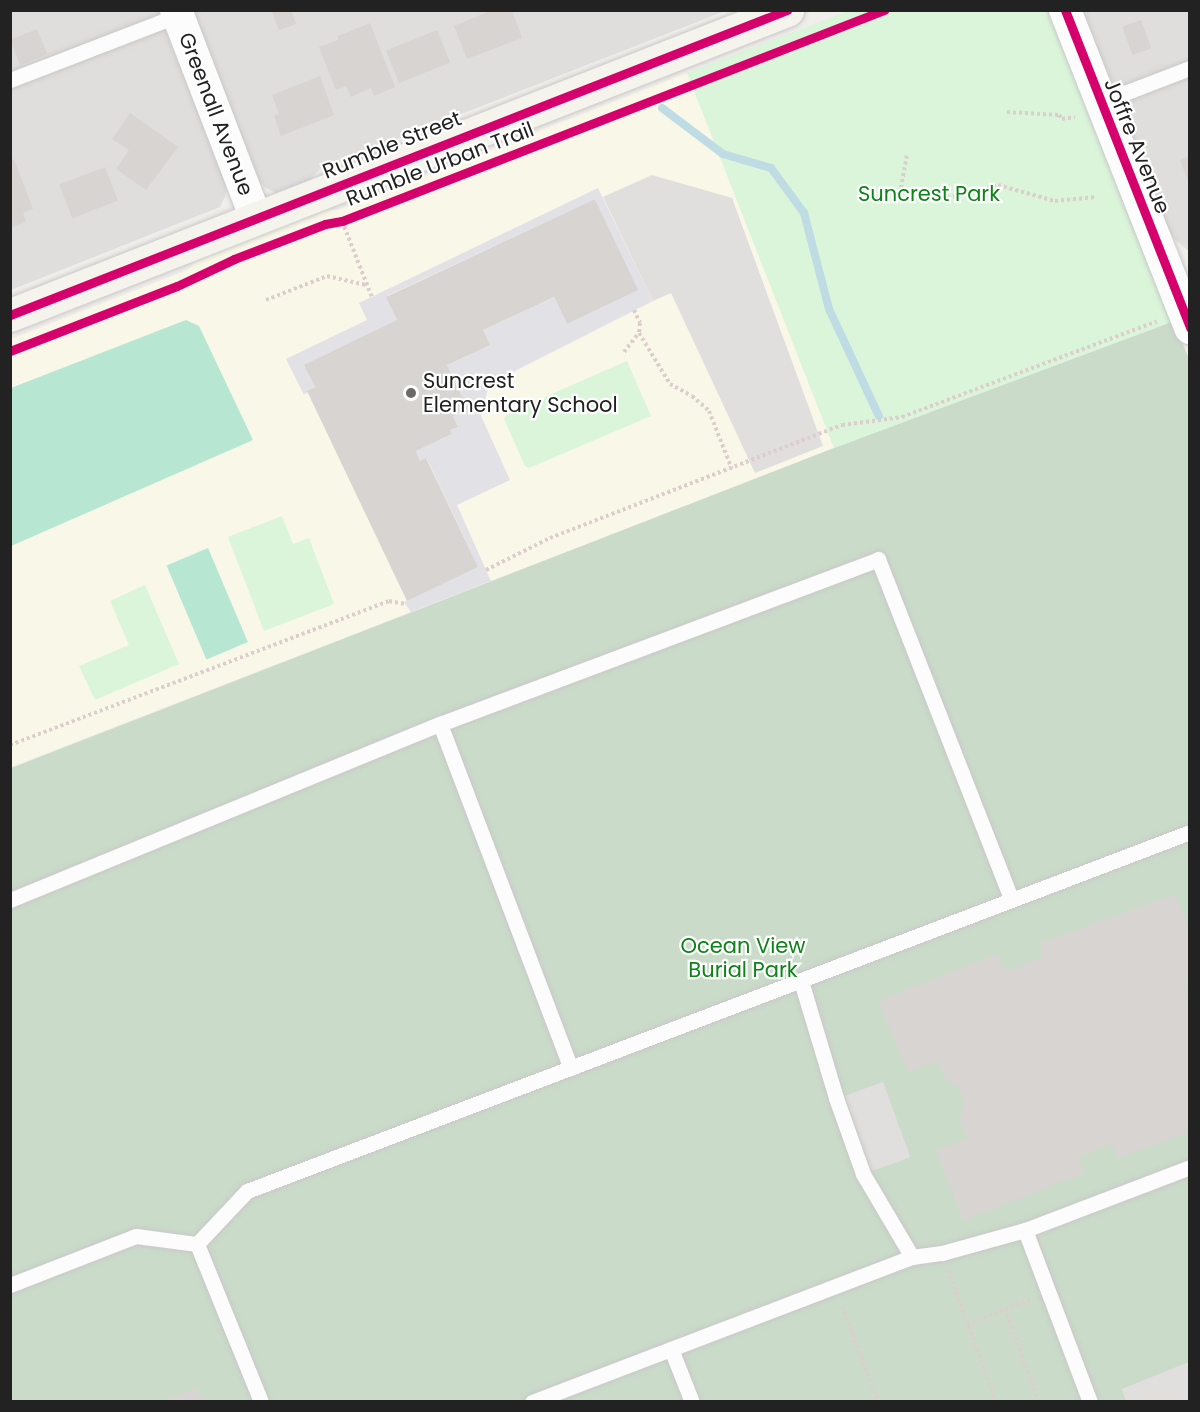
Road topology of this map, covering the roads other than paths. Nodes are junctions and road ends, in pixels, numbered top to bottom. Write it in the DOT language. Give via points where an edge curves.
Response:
graph roads {
  1 [pos="788,10"];
  2 [pos="1065,10"];
  3 [pos="181,12"];
  4 [pos="1190,68"];
  5 [pos="10,80"];
  6 [pos="1088,110"];
  7 [pos="256,218"];
  8 [pos="1180,273"];
  9 [pos="10,315"];
  10 [pos="1186,319"];
  11 [pos="440,724"];
  12 [pos="1190,832"];
  13 [pos="1011,899"];
  14 [pos="10,900"];
  15 [pos="801,981"];
  16 [pos="571,1068"];
  17 [pos="1190,1167"];
  18 [pos="1025,1230"];
  19 [pos="197,1244"];
  20 [pos="912,1257"];
  21 [pos="10,1285"];
  22 [pos="671,1349"];
  23 [pos="261,1401"];
  24 [pos="532,1401"];
  25 [pos="692,1401"];
  26 [pos="1090,1401"];
  1 -- 7 [label="street, Rumble Street"];
  2 -- 6 [label="street, Joffre Avenue"];
  3 -- 5 [label="lane"];
  3 -- 7 [label="street, Greenall Avenue"];
  4 -- 6 [label="lane"];
  6 -- 8 [label="street, Joffre Avenue"];
  7 -- 9 [label="street, Rumble Street"];
  8 -- 10 [label="street, Joffre Avenue"];
  11 -- 13 [label="lane" via="878,559"];
  11 -- 14 [label="lane"];
  11 -- 16 [label="lane"];
  12 -- 13 [label="lane"];
  13 -- 15 [label="lane"];
  15 -- 16 [label="lane"];
  15 -- 20 [label="lane" via="863,1174"];
  16 -- 19 [label="lane" via="247,1191"];
  17 -- 18 [label="lane"];
  18 -- 20 [label="lane" via="942,1253"];
  18 -- 26 [label="lane"];
  19 -- 21 [label="lane" via="136,1236"];
  19 -- 23 [label="lane"];
  20 -- 22 [label="lane"];
  22 -- 24 [label="lane"];
  22 -- 25 [label="lane"];
}
